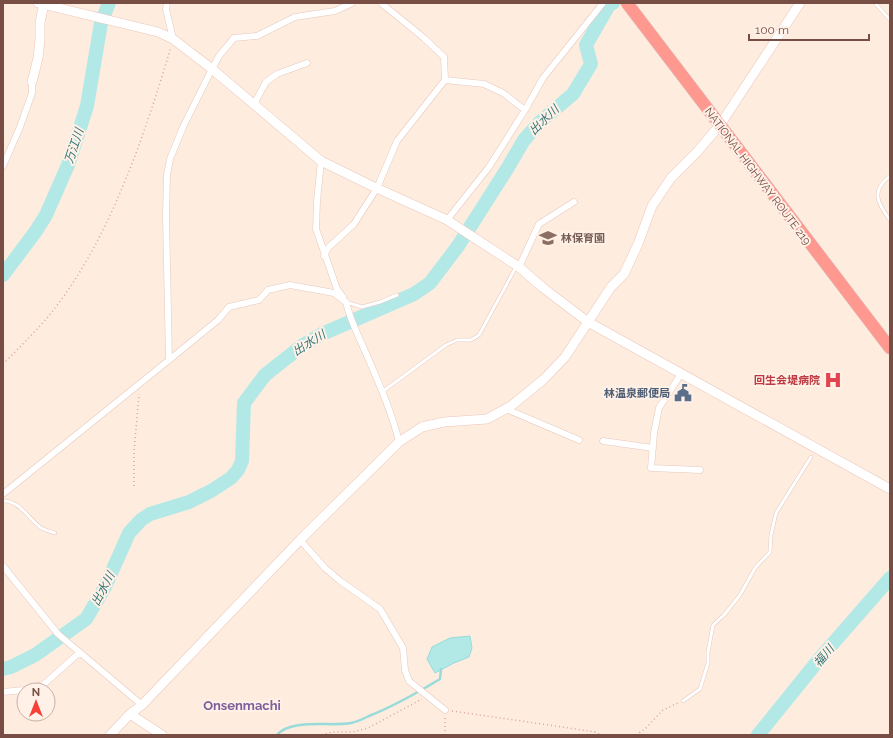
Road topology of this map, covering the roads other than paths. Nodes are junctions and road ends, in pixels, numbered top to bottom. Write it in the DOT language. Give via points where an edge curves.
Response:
graph roads {
  1 [pos="167,3"];
  2 [pos="352,3"];
  3 [pos="380,3"];
  4 [pos="603,3"];
  5 [pos="627,3"];
  6 [pos="800,3"];
  7 [pos="874,3"];
  8 [pos="44,4"];
  9 [pos="890,20"];
  10 [pos="173,39"];
  11 [pos="307,63"];
  12 [pos="212,69"];
  13 [pos="445,80"];
  14 [pos="32,82"];
  15 [pos="254,104"];
  16 [pos="525,110"];
  17 [pos="720,125"];
  18 [pos="321,161"];
  19 [pos="3,166"];
  20 [pos="890,176"];
  21 [pos="377,188"];
  22 [pos="574,202"];
  23 [pos="447,220"];
  24 [pos="890,220"];
  25 [pos="324,256"];
  26 [pos="518,266"];
  27 [pos="397,295"];
  28 [pos="346,302"];
  29 [pos="588,322"];
  30 [pos="890,348"];
  31 [pos="169,360"];
  32 [pos="681,374"];
  33 [pos="382,392"];
  34 [pos="506,409"];
  35 [pos="579,440"];
  36 [pos="603,441"];
  37 [pos="399,442"];
  38 [pos="653,448"];
  39 [pos="811,457"];
  40 [pos="700,470"];
  41 [pos="890,489"];
  42 [pos="3,494"];
  43 [pos="3,501"];
  44 [pos="55,533"];
  45 [pos="300,540"];
  46 [pos="3,566"];
  47 [pos="79,653"];
  48 [pos="46,682"];
  49 [pos="16,691"];
  50 [pos="3,692"];
  51 [pos="683,701"];
  52 [pos="142,705"];
  53 [pos="445,710"];
  54 [pos="130,714"];
  55 [pos="110,735"];
  56 [pos="162,735"];
  1 -- 10 [label="street"];
  2 -- 12 [label="street" via="335,11 295,17 257,36 234,38"];
  3 -- 13 [label="street" via="444,57"];
  4 -- 16 [label="street" via="542,78"];
  5 -- 17 [label="highway, NATIONAL HIGHWAY ROUTE 219"];
  6 -- 17 [label="street"];
  7 -- 9 [label="lane"];
  8 -- 10 [label="street" via="158,32"];
  8 -- 14 [label="street" via="38,58"];
  10 -- 12 [label="street"];
  11 -- 15 [label="street" via="277,74 266,82"];
  12 -- 15 [label="street"];
  12 -- 31 [label="street" via="183,127 170,159 167,175"];
  13 -- 16 [label="street" via="484,84 503,93"];
  13 -- 21 [label="street" via="397,141"];
  14 -- 19 [label="street" via="32,93"];
  15 -- 18 [label="street"];
  16 -- 23 [label="street" via="489,167"];
  17 -- 29 [label="street" via="671,178 656,200 624,274 611,287"];
  17 -- 30 [label="highway, NATIONAL HIGHWAY ROUTE 219"];
  18 -- 21 [label="street"];
  18 -- 25 [label="street" via="316,229"];
  20 -- 24 [label="lane" via="879,188 878,197 880,206"];
  21 -- 23 [label="street"];
  21 -- 25 [label="street" via="354,224 328,248"];
  22 -- 26 [label="street" via="539,224"];
  23 -- 26 [label="street"];
  25 -- 28 [label="street" via="336,289"];
  26 -- 29 [label="street"];
  26 -- 33 [label="lane" via="479,335 471,340 457,340 446,345"];
  27 -- 28 [label="lane" via="362,307"];
  28 -- 31 [label="street" via="334,293 290,285 268,290 259,300 229,307 218,320"];
  28 -- 33 [label="street" via="349,316"];
  29 -- 32 [label="street"];
  29 -- 34 [label="street" via="565,357 544,379"];
  31 -- 42 [label="street"];
  32 -- 38 [label="street" via="659,408"];
  32 -- 41 [label="street"];
  33 -- 37 [label="street"];
  34 -- 35 [label="street"];
  34 -- 37 [label="street" via="487,419 444,422 422,427"];
  36 -- 38 [label="street"];
  37 -- 45 [label="street"];
  38 -- 40 [label="street" via="651,468"];
  39 -- 51 [label="lane" via="776,513 770,552 755,568 740,595 714,625 708,663 700,689"];
  43 -- 44 [label="lane" via="15,504 41,528"];
  45 -- 52 [label="street"];
  45 -- 53 [label="street" via="325,568 380,609 403,648 409,681"];
  46 -- 47 [label="street" via="58,634"];
  47 -- 48 [label="street"];
  47 -- 52 [label="street"];
  49 -- 50 [label="street"];
  52 -- 54 [label="street"];
  54 -- 55 [label="street"];
  54 -- 56 [label="street"];
}
